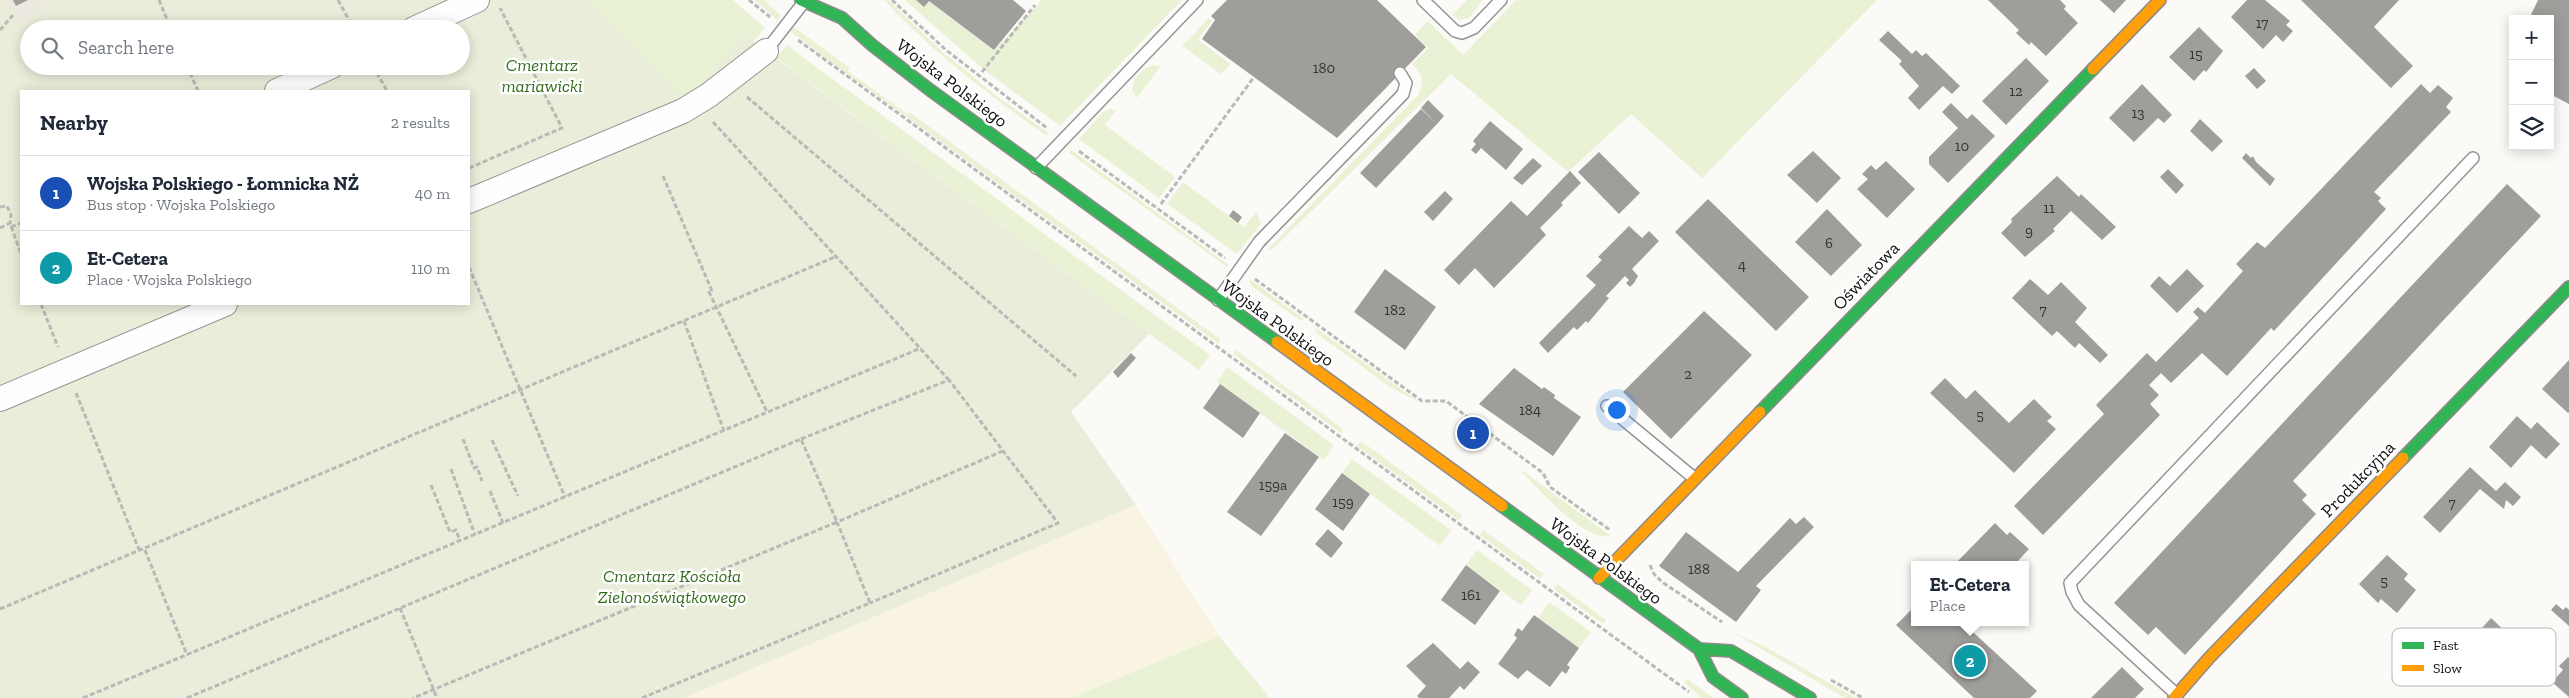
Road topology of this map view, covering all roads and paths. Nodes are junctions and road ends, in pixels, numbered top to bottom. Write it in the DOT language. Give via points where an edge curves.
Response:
graph roads {
  1 [pos="159,0"];
  2 [pos="338,0"];
  3 [pos="478,0"];
  4 [pos="495,0"];
  5 [pos="749,0"];
  6 [pos="836,0"];
  7 [pos="1197,0"];
  8 [pos="1423,0"];
  9 [pos="1501,0"];
  10 [pos="2160,0"];
  11 [pos="803,1"];
  12 [pos="1035,5"];
  13 [pos="14,14"];
  14 [pos="842,18"];
  15 [pos="167,20"];
  16 [pos="349,20"];
  17 [pos="434,20"];
  18 [pos="782,28"];
  19 [pos="0,30"];
  20 [pos="766,51"];
  21 [pos="982,72"];
  22 [pos="1400,73"];
  23 [pos="191,75"];
  24 [pos="312,75"];
  25 [pos="378,75"];
  26 [pos="1254,77"];
  27 [pos="727,81"];
  28 [pos="198,90"];
  29 [pos="279,90"];
  30 [pos="385,90"];
  31 [pos="697,104"];
  32 [pos="2472,158"];
  33 [pos="470,168"];
  34 [pos="1036,168"];
  35 [pos="663,176"];
  36 [pos="470,201"];
  37 [pos="1161,204"];
  38 [pos="0,207"];
  39 [pos="20,223"];
  40 [pos="10,225"];
  41 [pos="0,228"];
  42 [pos="20,251"];
  43 [pos="835,257"];
  44 [pos="470,269"];
  45 [pos="2569,287"];
  46 [pos="1218,300"];
  47 [pos="41,305"];
  48 [pos="223,305"];
  49 [pos="716,307"];
  50 [pos="684,321"];
  51 [pos="921,348"];
  52 [pos="67,370"];
  53 [pos="1076,376"];
  54 [pos="948,380"];
  55 [pos="520,389"];
  56 [pos="0,399"];
  57 [pos="1608,406"];
  58 [pos="767,412"];
  59 [pos="724,431"];
  60 [pos="801,439"];
  61 [pos="463,440"];
  62 [pos="492,440"];
  63 [pos="1003,451"];
  64 [pos="451,469"];
  65 [pos="1694,478"];
  66 [pos="482,481"];
  67 [pos="431,485"];
  68 [pos="490,492"];
  69 [pos="518,496"];
  70 [pos="565,498"];
  71 [pos="837,522"];
  72 [pos="503,524"];
  73 [pos="475,535"];
  74 [pos="460,541"];
  75 [pos="145,550"];
  76 [pos="140,552"];
  77 [pos="1599,578"];
  78 [pos="870,603"];
  79 [pos="400,608"];
  80 [pos="0,609"];
  81 [pos="1699,649"];
  82 [pos="187,655"];
  83 [pos="433,689"];
  84 [pos="2176,697"];
  85 [pos="83,698"];
  86 [pos="187,698"];
  87 [pos="413,698"];
  88 [pos="437,698"];
  89 [pos="642,698"];
  90 [pos="1697,698"];
  91 [pos="1742,698"];
  92 [pos="1810,698"];
  1 -- 15 [label="path"];
  2 -- 16 [label="path"];
  3 -- 17 [label="street"];
  4 -- 33 [label="path" via="562,128"];
  5 -- 18 [label="path"];
  6 -- 14 [label="street"];
  7 -- 34 [label="lane"];
  8 -- 9 [label="lane" via="1455,31 1462,33 1474,28"];
  10 -- 65 [label="street, Oświatowa"];
  11 -- 14 [label="street, Wojska Polskiego"];
  11 -- 18 [label="lane"];
  12 -- 21 [label="path"];
  13 -- 19 [label="path"];
  14 -- 34 [label="street, Wojska Polskiego" via="898,66"];
  18 -- 20 [label="lane"];
  18 -- 90 [label="path"];
  20 -- 27 [label="street"];
  22 -- 46 [label="lane" via="1406,83 1403,94 1259,242"];
  23 -- 28 [label="path"];
  24 -- 29 [label="street"];
  25 -- 30 [label="path"];
  26 -- 37 [label="path"];
  27 -- 31 [label="street"];
  27 -- 53 [label="path"];
  31 -- 36 [label="street"];
  31 -- 43 [label="path"];
  32 -- 84 [label="lane" via="2070,584 2079,605"];
  34 -- 46 [label="street, Wojska Polskiego"];
  35 -- 49 [label="path"];
  38 -- 40 [label="path" via="8,206"];
  39 -- 40 [label="path"];
  40 -- 41 [label="path"];
  40 -- 42 [label="path"];
  43 -- 49 [label="path"];
  43 -- 51 [label="path"];
  44 -- 55 [label="path"];
  45 -- 84 [label="street, Produkcyjna" via="2209,658"];
  46 -- 77 [label="street, Wojska Polskiego"];
  47 -- 52 [label="path"];
  48 -- 52 [label="street"];
  49 -- 50 [label="path"];
  49 -- 58 [label="path"];
  50 -- 55 [label="path"];
  50 -- 59 [label="path"];
  51 -- 54 [label="path"];
  51 -- 58 [label="path"];
  52 -- 56 [label="street"];
  52 -- 76 [label="path"];
  54 -- 60 [label="path"];
  54 -- 63 [label="path"];
  55 -- 70 [label="path"];
  55 -- 75 [label="path"];
  57 -- 65 [label="lane"];
  58 -- 59 [label="path"];
  59 -- 70 [label="path"];
  60 -- 71 [label="path"];
  60 -- 79 [label="path"];
  61 -- 66 [label="path"];
  62 -- 69 [label="path"];
  63 -- 71 [label="path"];
  63 -- 78 [label="path" via="1058,522"];
  64 -- 73 [label="path"];
  65 -- 77 [label="street, Oświatowa"];
  67 -- 74 [label="path" via="450,532 456,530"];
  68 -- 72 [label="path"];
  70 -- 72 [label="path"];
  71 -- 78 [label="path"];
  71 -- 83 [label="path"];
  72 -- 73 [label="path"];
  73 -- 74 [label="path"];
  74 -- 82 [label="path"];
  75 -- 76 [label="path"];
  75 -- 82 [label="path"];
  76 -- 80 [label="path"];
  77 -- 81 [label="street, Wojska Polskiego"];
  78 -- 89 [label="path"];
  79 -- 83 [label="path"];
  79 -- 86 [label="path"];
  81 -- 91 [label="street, Wojska Polskiego" via="1713,677"];
  81 -- 92 [label="street" via="1731,651"];
  82 -- 85 [label="path"];
  83 -- 87 [label="path"];
  83 -- 88 [label="path"];
}
